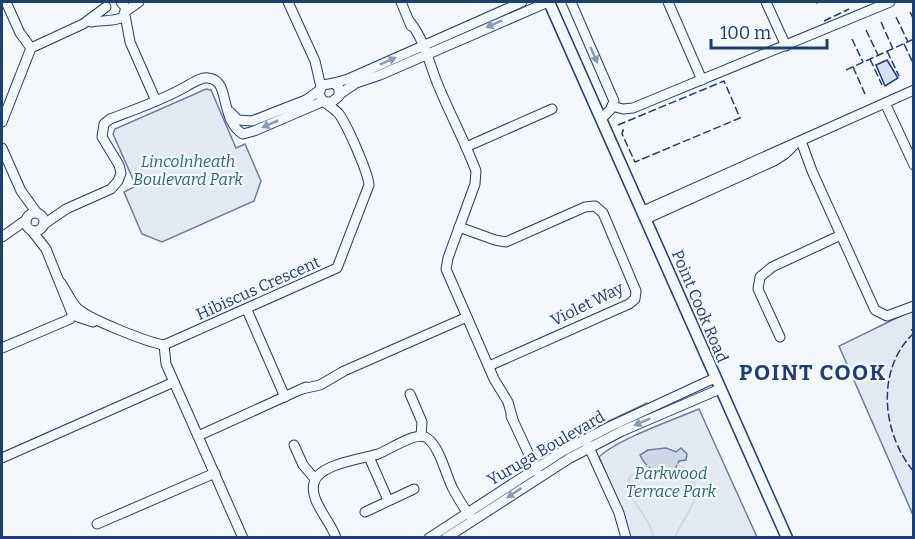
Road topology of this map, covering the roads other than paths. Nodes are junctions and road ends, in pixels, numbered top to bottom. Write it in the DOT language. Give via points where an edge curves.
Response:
graph roads {
  1 [pos="6,2"];
  2 [pos="122,2"];
  3 [pos="139,2"];
  4 [pos="288,2"];
  5 [pos="401,2"];
  6 [pos="522,2"];
  7 [pos="549,2"];
  8 [pos="571,2"];
  9 [pos="668,2"];
  10 [pos="766,2"];
  11 [pos="864,2"];
  12 [pos="890,2"];
  13 [pos="108,4"];
  14 [pos="868,12"];
  15 [pos="125,13"];
  16 [pos="112,19"];
  17 [pos="83,24"];
  18 [pos="130,42"];
  19 [pos="786,46"];
  20 [pos="31,48"];
  21 [pos="422,51"];
  22 [pos="315,61"];
  23 [pos="702,80"];
  24 [pos="333,83"];
  25 [pos="321,88"];
  26 [pos="914,90"];
  27 [pos="339,95"];
  28 [pos="156,101"];
  29 [pos="325,101"];
  30 [pos="885,103"];
  31 [pos="612,106"];
  32 [pos="552,109"];
  33 [pos="228,110"];
  34 [pos="3,115"];
  35 [pos="341,116"];
  36 [pos="602,118"];
  37 [pos="246,122"];
  38 [pos="246,134"];
  39 [pos="798,142"];
  40 [pos="466,147"];
  41 [pos="2,148"];
  42 [pos="914,165"];
  43 [pos="21,191"];
  44 [pos="66,209"];
  45 [pos="37,214"];
  46 [pos="644,215"];
  47 [pos="26,220"];
  48 [pos="43,225"];
  49 [pos="459,227"];
  50 [pos="32,231"];
  51 [pos="841,236"];
  52 [pos="2,237"];
  53 [pos="46,249"];
  54 [pos="914,306"];
  55 [pos="247,310"];
  56 [pos="74,311"];
  57 [pos="467,317"];
  58 [pos="780,337"];
  59 [pos="164,345"];
  60 [pos="2,348"];
  61 [pos="489,366"];
  62 [pos="715,378"];
  63 [pos="174,382"];
  64 [pos="720,389"];
  65 [pos="410,394"];
  66 [pos="285,397"];
  67 [pos="198,436"];
  68 [pos="421,436"];
  69 [pos="587,443"];
  70 [pos="294,445"];
  71 [pos="369,457"];
  72 [pos="2,458"];
  73 [pos="214,472"];
  74 [pos="537,472"];
  75 [pos="315,479"];
  76 [pos="414,489"];
  77 [pos="388,500"];
  78 [pos="365,512"];
  79 [pos="470,516"];
  80 [pos="97,524"];
  81 [pos="243,537"];
  82 [pos="336,537"];
  83 [pos="429,537"];
  84 [pos="446,537"];
  85 [pos="626,537"];
  86 [pos="787,537"];
  1 -- 20 [label="street"];
  2 -- 15 [label="street"];
  3 -- 15 [label="street"];
  4 -- 22 [label="street"];
  5 -- 21 [label="street"];
  6 -- 21 [label="street"];
  7 -- 21 [label="street, one-way"];
  7 -- 36 [label="main road, Point Cook Road"];
  8 -- 31 [label="street, one-way" via="613,97"];
  9 -- 23 [label="street"];
  10 -- 19 [label="street"];
  11 -- 14 [label="street"];
  12 -- 14 [label="street"];
  13 -- 16 [label="street" via="106,14"];
  13 -- 17 [label="street"];
  14 -- 19 [label="street"];
  15 -- 16 [label="street" via="120,19"];
  15 -- 18 [label="street"];
  16 -- 17 [label="street"];
  16 -- 18 [label="street"];
  17 -- 20 [label="street"];
  18 -- 28 [label="street"];
  19 -- 23 [label="street"];
  20 -- 34 [label="street"];
  24 -- 21 [label="street, one-way"];
  21 -- 27 [label="street"];
  21 -- 40 [label="street"];
  22 -- 24 [label="street"];
  22 -- 25 [label="street"];
  23 -- 31 [label="street" via="633,108"];
  24 -- 25 [label="street"];
  24 -- 27 [label="street" via="339,88"];
  25 -- 29 [label="street" via="320,96"];
  25 -- 37 [label="street" via="306,100"];
  26 -- 30 [label="street"];
  27 -- 29 [label="street" via="332,102"];
  27 -- 35 [label="street, Hibiscus Crescent"];
  28 -- 33 [label="street" via="207,78 221,85"];
  28 -- 44 [label="street" via="104,124 102,137 121,173 118,182"];
  29 -- 35 [label="street, Hibiscus Crescent"];
  29 -- 38 [label="street, one-way"];
  30 -- 39 [label="street"];
  30 -- 42 [label="street"];
  31 -- 36 [label="street"];
  32 -- 40 [label="street"];
  33 -- 37 [label="street"];
  33 -- 38 [label="street" via="235,128"];
  35 -- 55 [label="street, Hibiscus Crescent" via="369,185 341,263 338,268"];
  36 -- 46 [label="main road, Point Cook Road"];
  37 -- 38 [label="street"];
  39 -- 46 [label="street"];
  39 -- 51 [label="street"];
  40 -- 49 [label="street" via="476,179"];
  41 -- 43 [label="street"];
  43 -- 45 [label="street"];
  43 -- 47 [label="street"];
  44 -- 45 [label="street"];
  44 -- 48 [label="street"];
  45 -- 47 [label="street" via="30,214"];
  45 -- 48 [label="street" via="43,218"];
  46 -- 62 [label="main road, Point Cook Road"];
  47 -- 50 [label="street"];
  47 -- 52 [label="street"];
  48 -- 50 [label="street"];
  48 -- 53 [label="street"];
  49 -- 57 [label="street" via="446,266"];
  49 -- 61 [label="street, Violet Way" via="506,242 595,206 603,213 636,291 629,304"];
  50 -- 52 [label="street"];
  50 -- 53 [label="street"];
  51 -- 54 [label="street" via="878,312 891,316"];
  51 -- 58 [label="street" via="764,271 758,279 758,289"];
  53 -- 56 [label="street"];
  55 -- 59 [label="street, Hibiscus Crescent"];
  55 -- 66 [label="street"];
  56 -- 59 [label="street"];
  56 -- 60 [label="street"];
  57 -- 61 [label="street"];
  57 -- 66 [label="street"];
  59 -- 63 [label="street"];
  61 -- 74 [label="street"];
  62 -- 64 [label="main road, Point Cook Road"];
  62 -- 69 [label="street, Yuruga Boulevard"];
  63 -- 67 [label="street"];
  63 -- 72 [label="street"];
  64 -- 69 [label="street, Yuruga Boulevard, one-way"];
  64 -- 86 [label="main road, Point Cook Road"];
  65 -- 68 [label="street" via="422,422"];
  66 -- 67 [label="street"];
  67 -- 73 [label="street"];
  68 -- 71 [label="street"];
  68 -- 79 [label="street" via="436,450"];
  69 -- 74 [label="street, Yuruga Boulevard"];
  69 -- 85 [label="street" via="620,513"];
  70 -- 75 [label="street"];
  71 -- 75 [label="street" via="331,467"];
  71 -- 77 [label="street"];
  73 -- 80 [label="street"];
  73 -- 81 [label="street"];
  74 -- 79 [label="street, Yuruga Boulevard"];
  75 -- 82 [label="street" via="314,495"];
  76 -- 77 [label="street"];
  77 -- 78 [label="street"];
  79 -- 83 [label="street, Yuruga Boulevard"];
  79 -- 84 [label="street, Yuruga Boulevard"];
}
